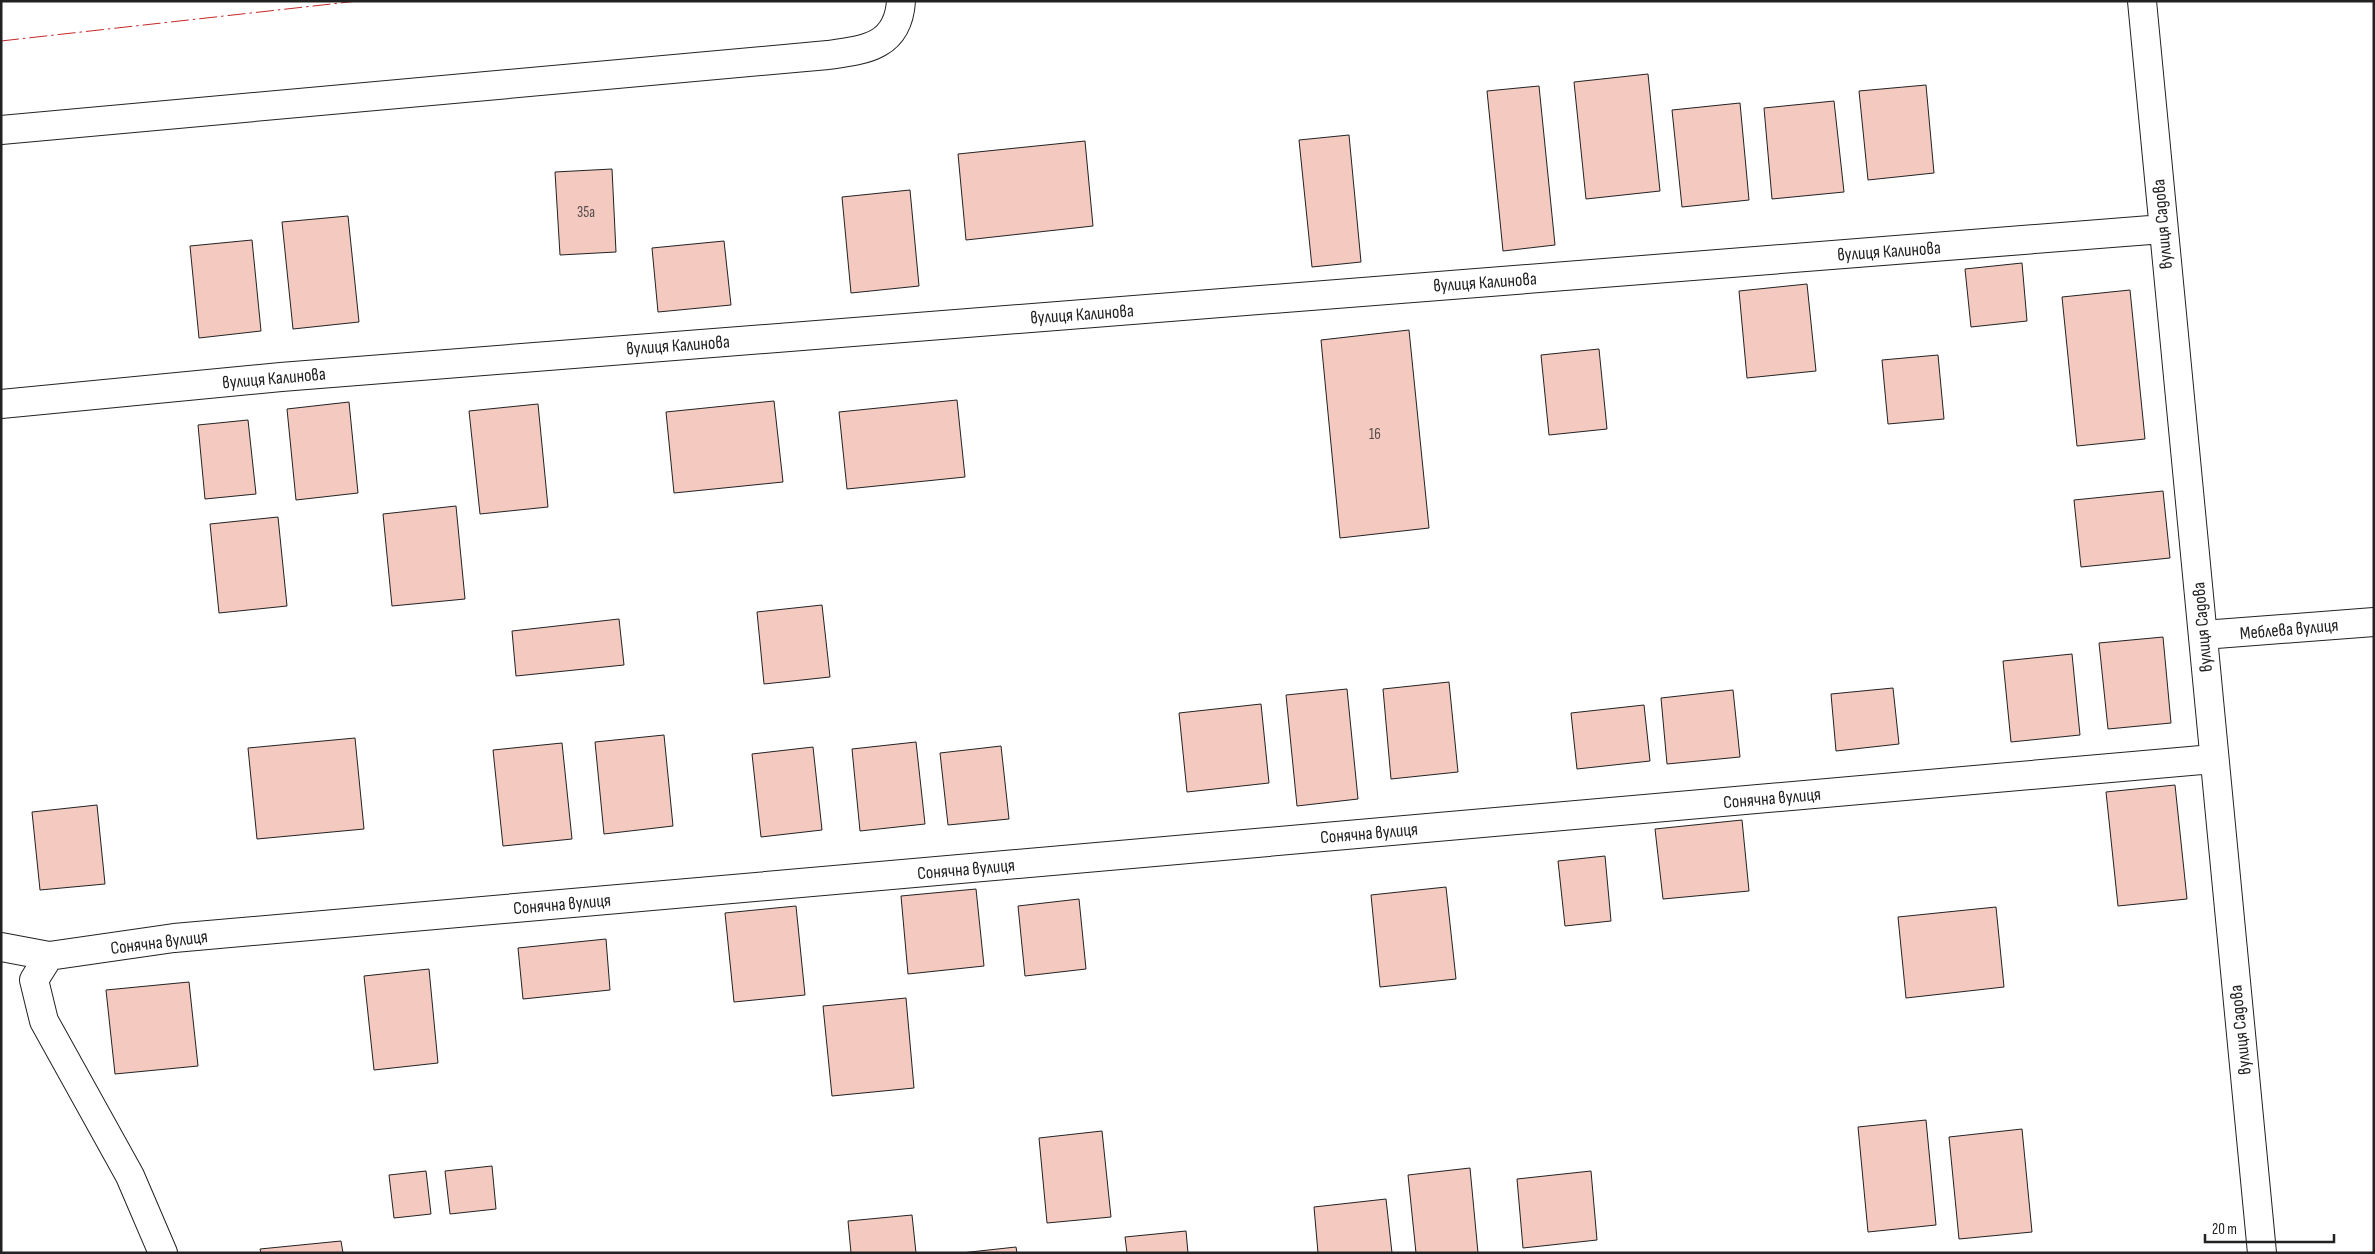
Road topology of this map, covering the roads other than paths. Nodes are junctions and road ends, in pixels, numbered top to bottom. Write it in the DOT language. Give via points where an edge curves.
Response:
graph roads {
  1 [pos="901,1"];
  2 [pos="2142,1"];
  3 [pos="1,130"];
  4 [pos="2163,229"];
  5 [pos="1,404"];
  6 [pos="2374,622"];
  7 [pos="2203,635"];
  8 [pos="2214,760"];
  9 [pos="1,947"];
  10 [pos="49,956"];
  11 [pos="163,1253"];
  12 [pos="2262,1253"];
  1 -- 3 [label="street" via="893,30 876,46 837,54"];
  2 -- 4 [label="street, вулиця Садова"];
  4 -- 5 [label="street, вулиця Калинова" via="291,376"];
  4 -- 7 [label="street, вулиця Садова"];
  6 -- 7 [label="street, Меблева вулиця"];
  7 -- 8 [label="street, вулиця Садова"];
  8 -- 10 [label="street, Сонячна вулиця" via="174,938"];
  8 -- 12 [label="street, вулиця Садова"];
  9 -- 10 [label="street"];
  10 -- 11 [label="street" via="34,980 44,1022 130,1176"];
}
